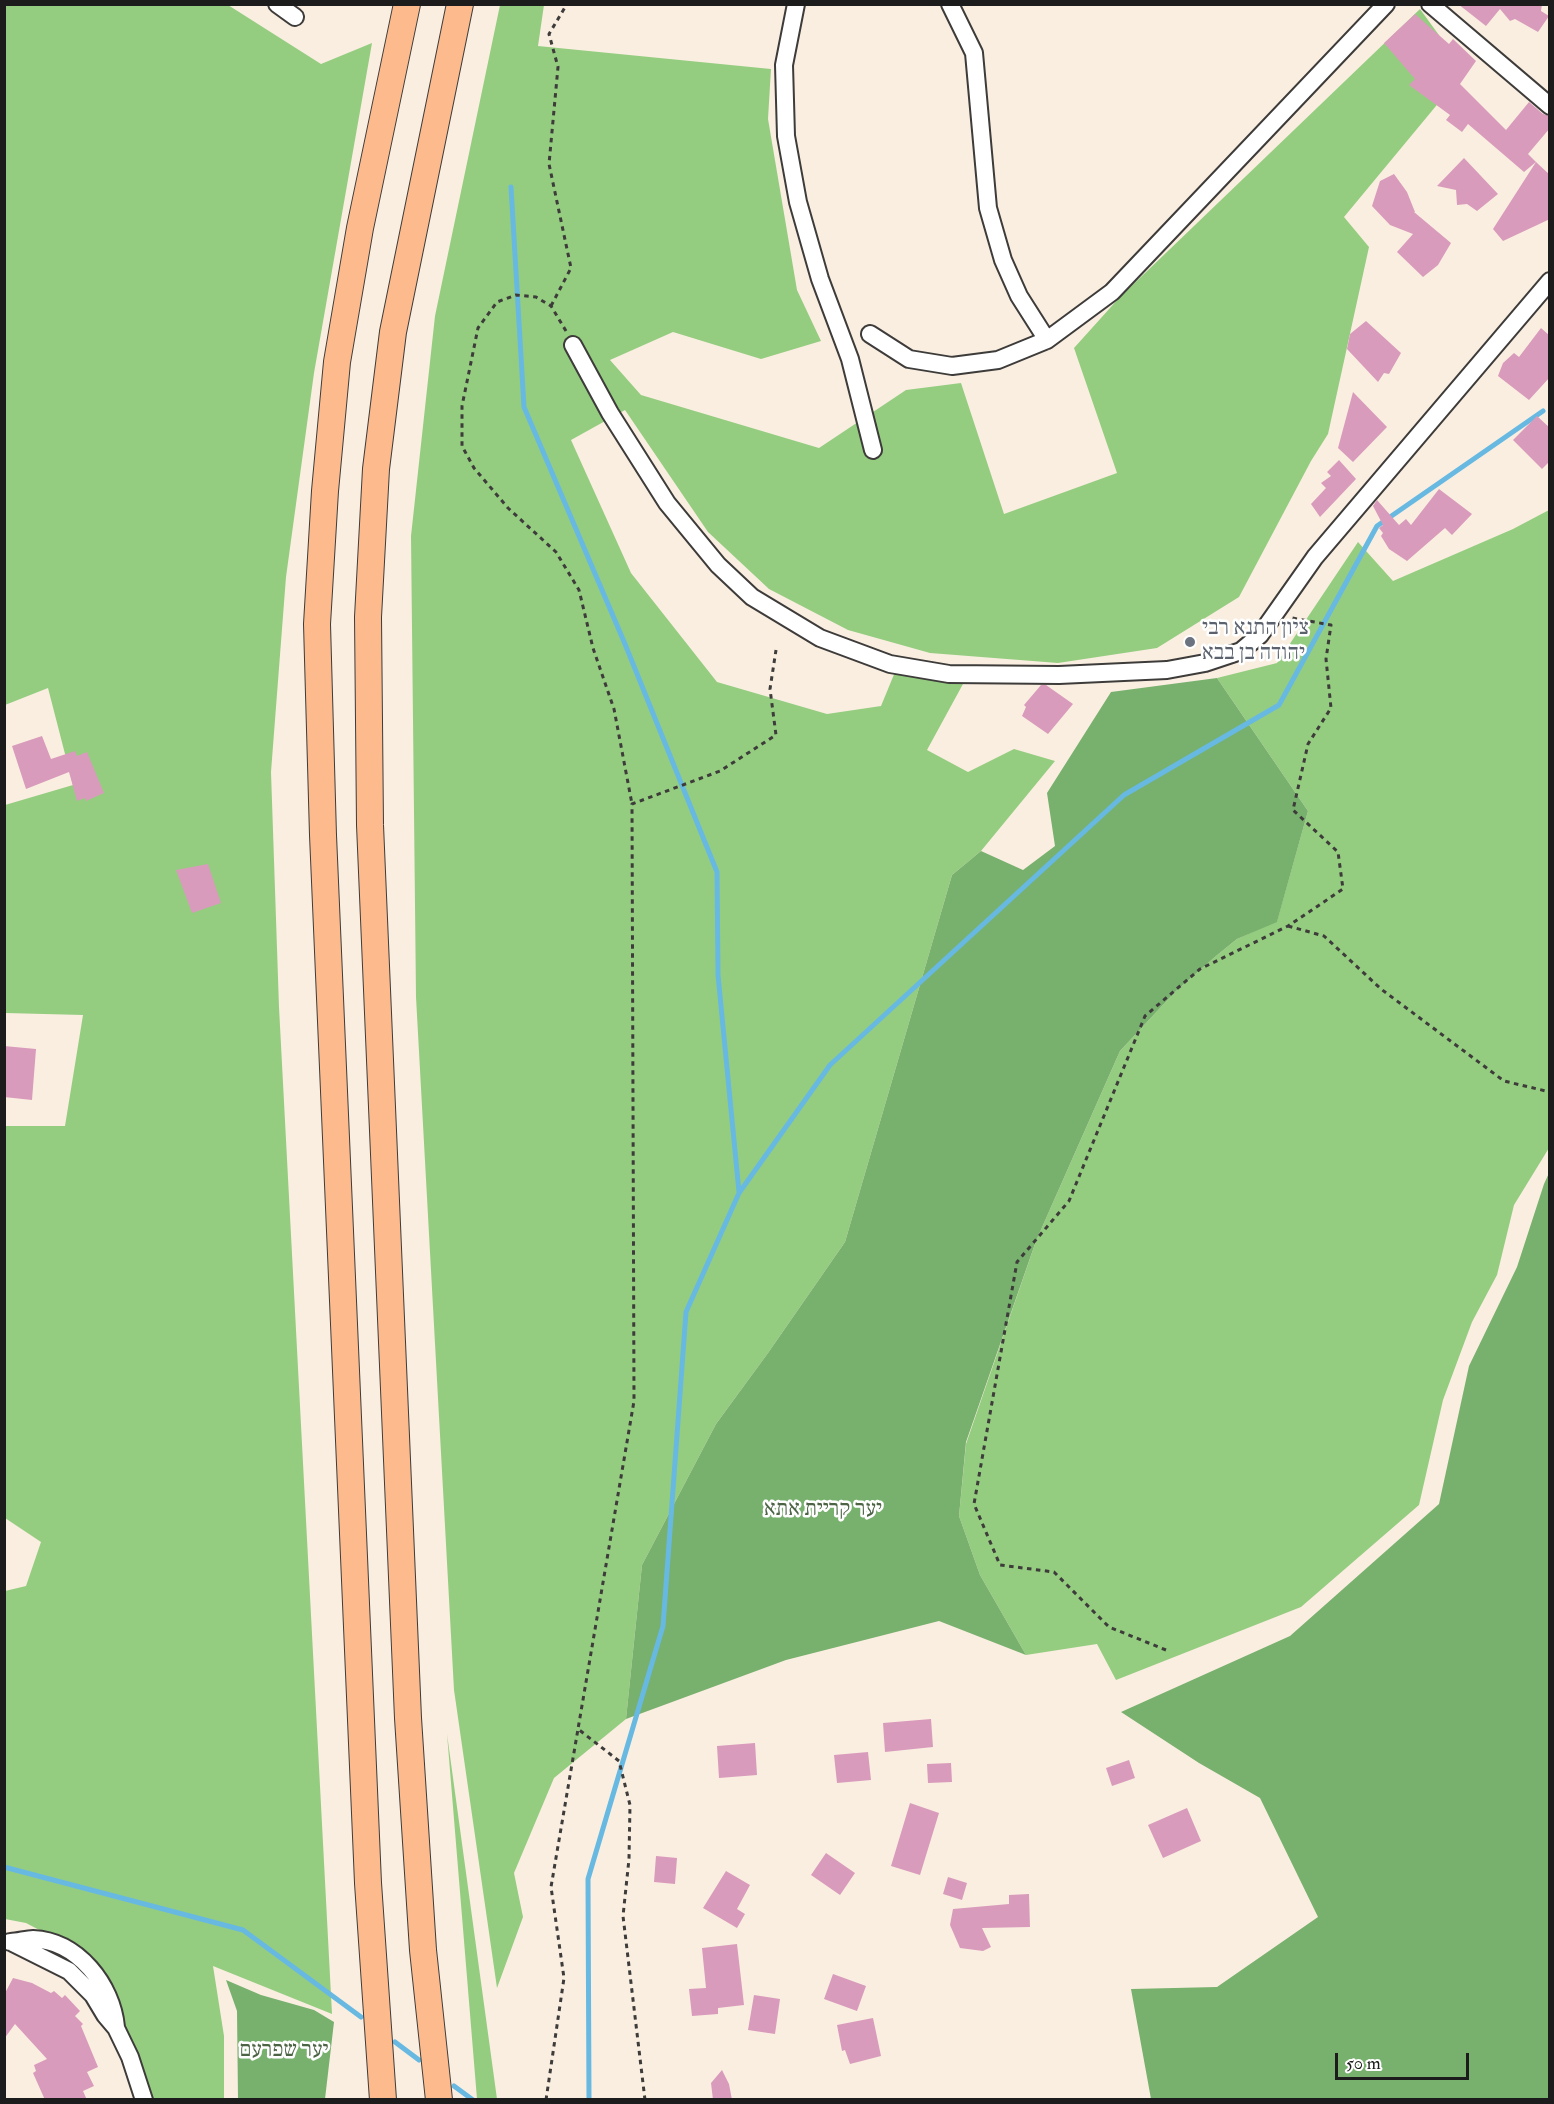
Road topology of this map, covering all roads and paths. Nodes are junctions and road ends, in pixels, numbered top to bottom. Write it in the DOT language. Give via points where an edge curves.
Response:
graph roads {
  1 [pos="277,4"];
  2 [pos="407,4"];
  3 [pos="460,4"];
  4 [pos="567,4"];
  5 [pos="796,4"];
  6 [pos="950,4"];
  7 [pos="1386,4"];
  8 [pos="1430,4"];
  9 [pos="295,17"];
  10 [pos="1550,106"];
  11 [pos="1550,281"];
  12 [pos="551,306"];
  13 [pos="870,334"];
  14 [pos="1047,340"];
  15 [pos="573,345"];
  16 [pos="873,450"];
  17 [pos="1276,615"];
  18 [pos="776,650"];
  19 [pos="632,804"];
  20 [pos="1288,926"];
  21 [pos="1550,1092"];
  22 [pos="1166,1650"];
  23 [pos="578,1729"];
  24 [pos="368,1883"];
  25 [pos="9,1942"];
  26 [pos="144,2100"];
  27 [pos="367,2100"];
  28 [pos="383,2100"];
  29 [pos="439,2100"];
  30 [pos="546,2100"];
  31 [pos="645,2100"];
  1 -- 9 [label="street"];
  2 -- 24 [label="highway" via="360,228 337,362 317,624 323,847"];
  3 -- 29 [label="highway" via="393,332 376,469 368,617 370,825 408,1718 423,1950"];
  4 -- 12 [label="path" via="549,34 558,67 549,164 571,268"];
  5 -- 16 [label="street" via="784,65 786,136 798,202 820,279 850,359"];
  6 -- 14 [label="street" via="974,53 988,208 1003,260"];
  7 -- 14 [label="street" via="1112,292"];
  8 -- 10 [label="street"];
  11 -- 17 [label="street" via="1315,557"];
  12 -- 15 [label="path"];
  12 -- 19 [label="path" via="536,297 516,295 497,302 478,328 462,406 462,446 474,468 508,508 556,552 579,590 614,709"];
  13 -- 14 [label="street" via="909,359 952,366 998,360"];
  15 -- 17 [label="street" via="667,503 718,565 752,597 820,638 890,664 949,674 1059,675 1167,670 1241,651"];
  17 -- 20 [label="path" via="1331,625 1326,659 1331,708 1308,744 1293,810 1338,852 1343,889"];
  18 -- 19 [label="path" via="770,689 776,735 720,771"];
  19 -- 23 [label="path" via="634,1401"];
  20 -- 21 [label="path" via="1324,936 1381,989 1504,1081"];
  20 -- 22 [label="path" via="1200,969 1145,1016 1069,1201 1017,1262 974,1504 1000,1565 1054,1572 1108,1627"];
  23 -- 30 [label="path" via="551,1887 564,1978"];
  23 -- 31 [label="path" via="619,1761 630,1805 623,1916"];
  24 -- 27 [label="highway"];
  24 -- 28 [label="highway"];
  25 -- 26 [label="street" via="69,1971 93,1995 116,2028"];
}
